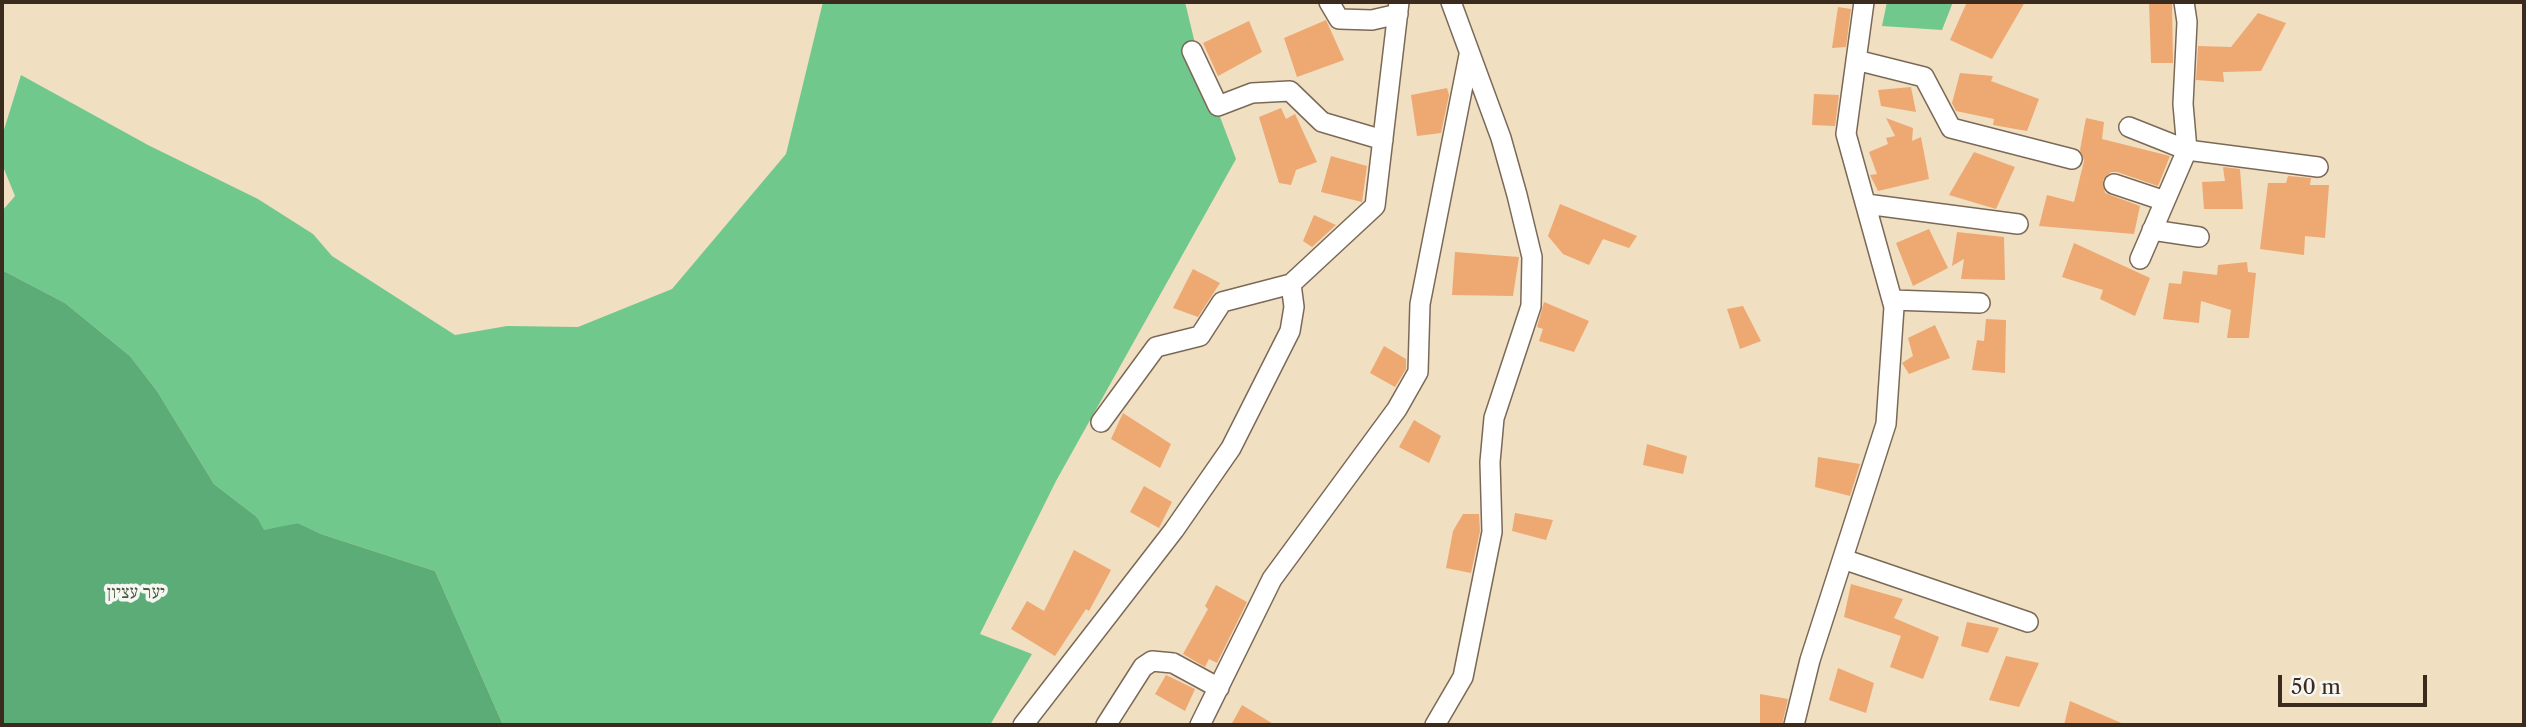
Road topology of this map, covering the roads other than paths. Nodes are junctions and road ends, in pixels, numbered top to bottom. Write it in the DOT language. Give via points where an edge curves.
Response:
graph roads {
  1 [pos="1329,2"];
  2 [pos="1451,2"];
  3 [pos="1864,2"];
  4 [pos="2183,2"];
  5 [pos="1399,8"];
  6 [pos="1192,51"];
  7 [pos="1469,54"];
  8 [pos="1856,60"];
  9 [pos="2129,127"];
  10 [pos="1383,140"];
  11 [pos="2187,149"];
  12 [pos="2072,159"];
  13 [pos="2318,167"];
  14 [pos="2114,184"];
  15 [pos="2165,201"];
  16 [pos="1866,204"];
  17 [pos="2018,225"];
  18 [pos="2152,230"];
  19 [pos="2199,237"];
  20 [pos="2140,259"];
  21 [pos="1291,284"];
  22 [pos="1892,300"];
  23 [pos="1980,303"];
  24 [pos="1101,422"];
  25 [pos="1843,559"];
  26 [pos="2028,622"];
  27 [pos="1219,688"];
  28 [pos="1023,725"];
  29 [pos="1106,725"];
  30 [pos="1200,725"];
  31 [pos="1435,725"];
  32 [pos="1794,725"];
  1 -- 5 [label="street" via="1339,19 1372,20"];
  2 -- 7 [label="street"];
  3 -- 8 [label="street"];
  4 -- 11 [label="street"];
  5 -- 10 [label="street"];
  6 -- 10 [label="street" via="1218,106 1252,93 1290,91 1322,122"];
  7 -- 27 [label="street" via="1420,304 1418,372 1397,409 1272,579"];
  7 -- 31 [label="street" via="1501,138 1532,257 1531,306 1494,418 1492,532 1463,677"];
  8 -- 12 [label="street" via="1924,76 1951,128"];
  8 -- 16 [label="street" via="1846,134"];
  9 -- 11 [label="street"];
  10 -- 21 [label="street" via="1375,206"];
  11 -- 13 [label="street"];
  11 -- 15 [label="street"];
  14 -- 15 [label="street"];
  15 -- 18 [label="street"];
  16 -- 17 [label="street"];
  16 -- 22 [label="street"];
  18 -- 19 [label="street"];
  18 -- 20 [label="street"];
  21 -- 24 [label="street" via="1222,302 1200,336 1156,346"];
  21 -- 28 [label="street" via="1290,331 1231,448 1174,530"];
  22 -- 23 [label="street"];
  22 -- 25 [label="street" via="1886,424"];
  25 -- 26 [label="street"];
  25 -- 32 [label="street"];
  27 -- 29 [label="street" via="1173,663 1152,661 1143,667"];
  27 -- 30 [label="street"];
}
